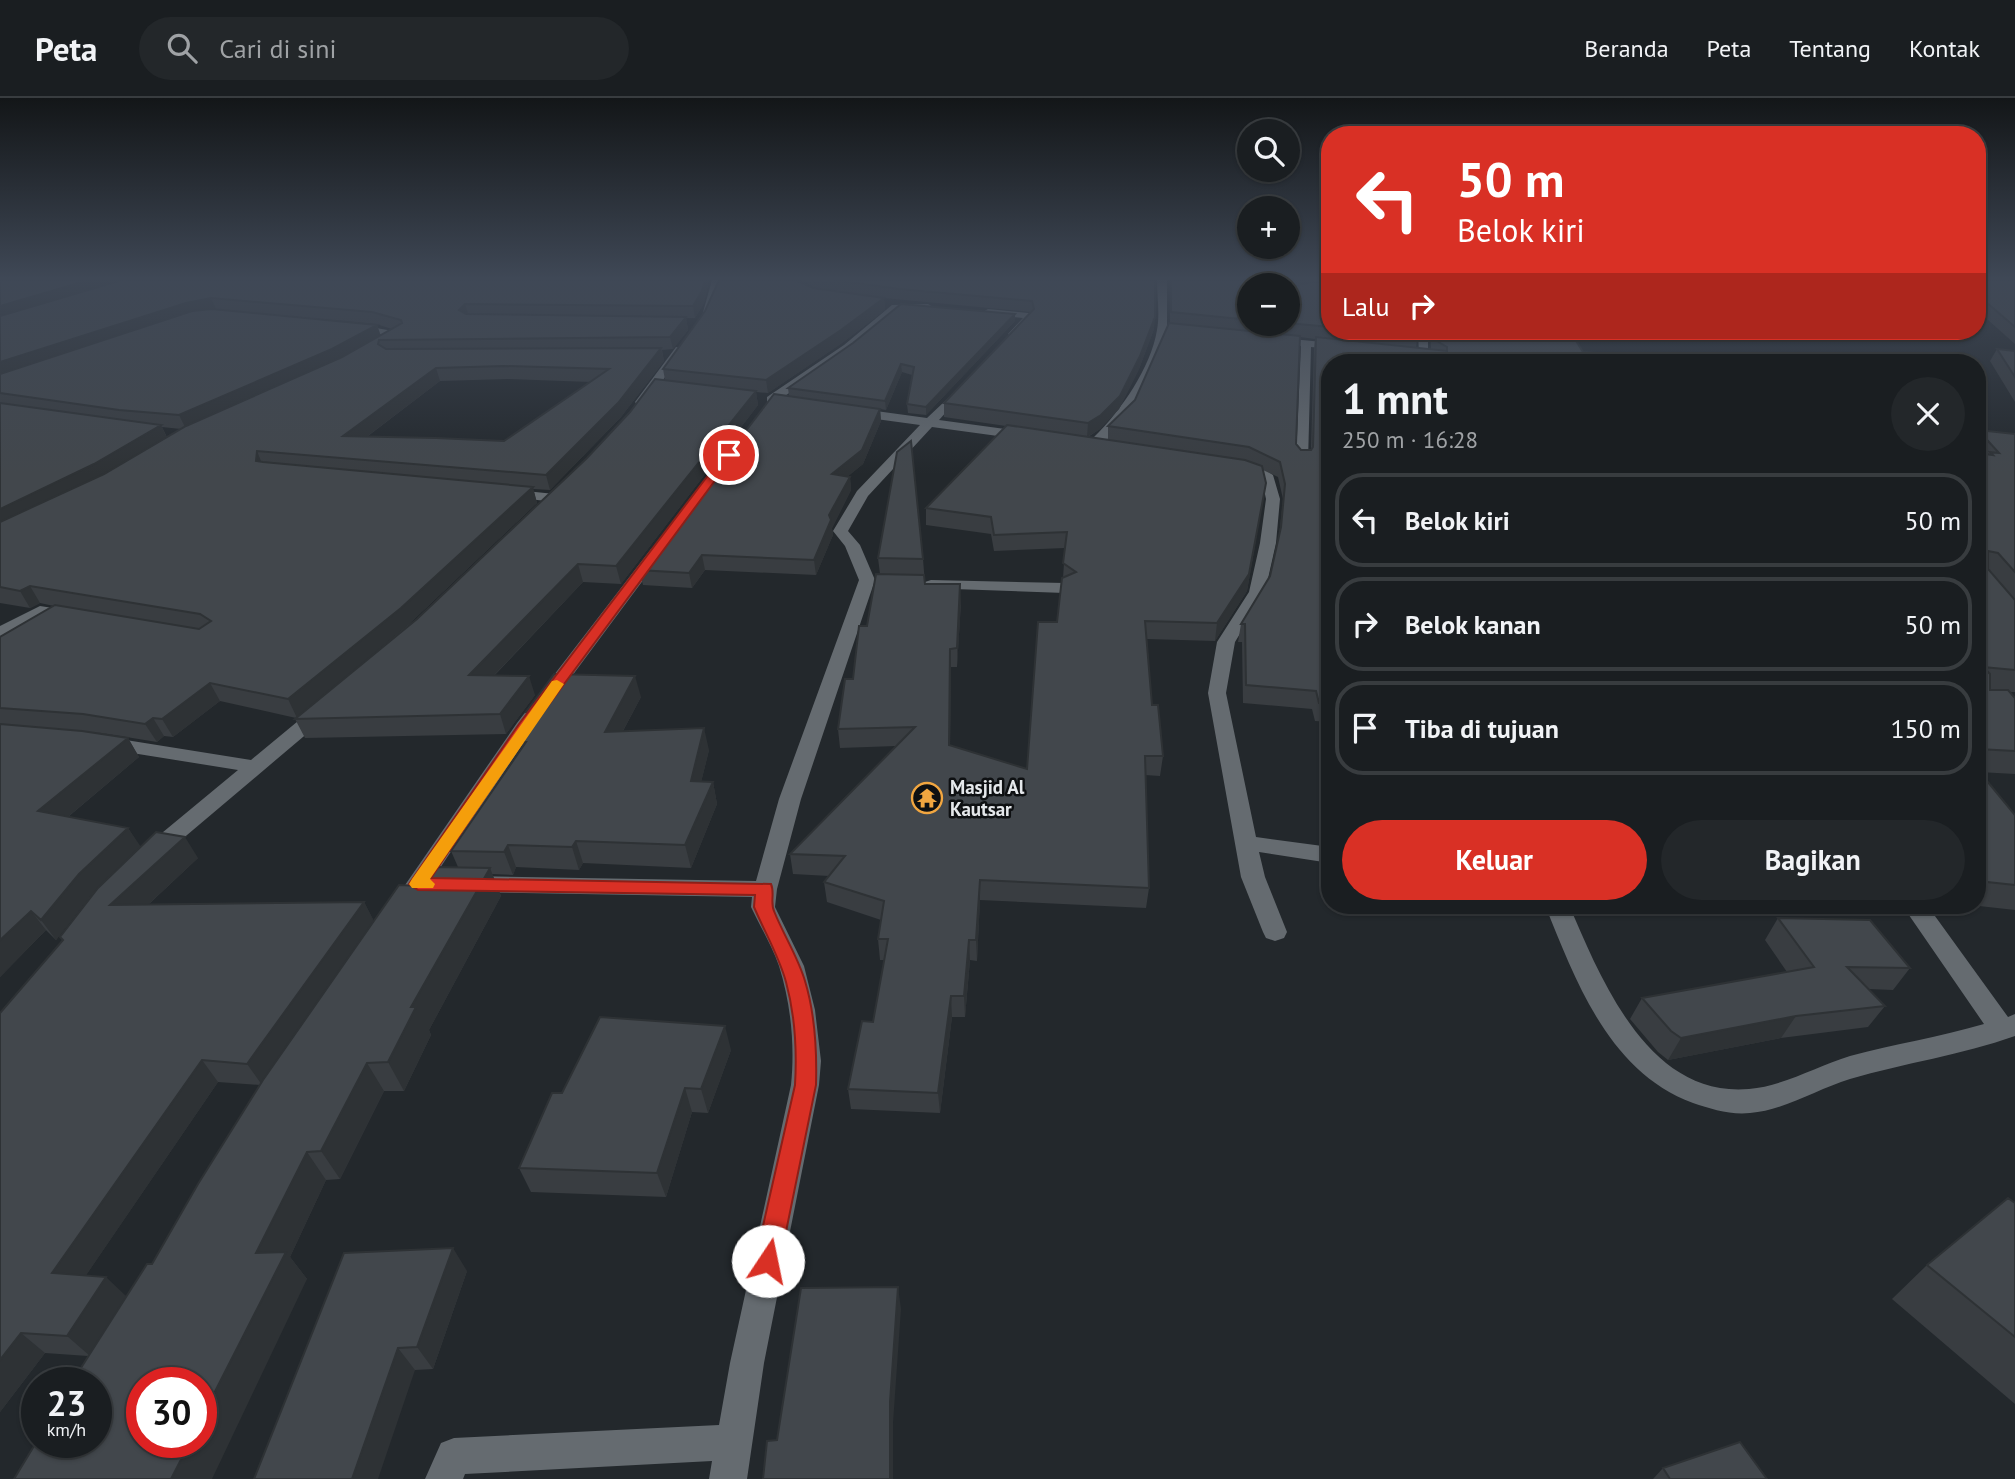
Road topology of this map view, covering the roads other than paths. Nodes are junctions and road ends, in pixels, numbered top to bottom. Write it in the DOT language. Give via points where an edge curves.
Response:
graph roads {
  1 [pos="383,344"];
  2 [pos="678,344"];
  3 [pos="851,344"];
  4 [pos="1003,344"];
  5 [pos="1157,344"];
  6 [pos="1306,344"];
  7 [pos="1319,344"];
  8 [pos="1358,349"];
  9 [pos="373,350"];
  10 [pos="997,351"];
  11 [pos="978,371"];
  12 [pos="652,386"];
  13 [pos="678,389"];
  14 [pos="744,397"];
  15 [pos="771,400"];
  16 [pos="797,404"];
  17 [pos="838,409"];
  18 [pos="634,413"];
  19 [pos="755,421"];
  20 [pos="931,422"];
  21 [pos="1040,438"];
  22 [pos="1065,441"];
  23 [pos="1090,443"];
  24 [pos="1116,448"];
  25 [pos="1303,459"];
  26 [pos="1220,466"];
  27 [pos="488,492"];
  28 [pos="535,517"];
  29 [pos="668,536"];
  30 [pos="919,585"];
  31 [pos="1065,588"];
  32 [pos="92,619"];
  33 [pos="0,633"];
  34 [pos="332,702"];
  35 [pos="82,740"];
  36 [pos="255,767"];
  37 [pos="1247,842"];
  38 [pos="1321,854"];
  39 [pos="138,866"];
  40 [pos="418,884"];
  41 [pos="765,889"];
  42 [pos="1561,914"];
  43 [pos="1921,914"];
  44 [pos="387,929"];
  45 [pos="1275,932"];
  46 [pos="2009,1027"];
  47 [pos="734,1442"];
  48 [pos="444,1479"];
  49 [pos="727,1479"];
  1 -- 9 [label="lane"];
  2 -- 12 [label="street" via="667,355"];
  3 -- 15 [label="street"];
  4 -- 10 [label="street"];
  5 -- 23 [label="street" via="1126,413"];
  6 -- 25 [label="street"];
  7 -- 8 [label="street"];
  11 -- 20 [label="street"];
  12 -- 13 [label="street"];
  12 -- 18 [label="street"];
  14 -- 15 [label="street"];
  15 -- 16 [label="street"];
  15 -- 19 [label="street"];
  17 -- 20 [label="street"];
  20 -- 21 [label="street"];
  20 -- 41 [label="street" via="862,494 840,531 872,583 790,799"];
  22 -- 23 [label="street"];
  23 -- 24 [label="street"];
  26 -- 37 [label="street" via="1259,472 1268,478 1273,499 1258,592 1226,642 1217,693"];
  27 -- 28 [label="street" via="560,493"];
  29 -- 40 [label="street" via="524,727"];
  30 -- 31 [label="street"];
  32 -- 33 [label="street" via="40,611"];
  34 -- 36 [label="street"];
  35 -- 36 [label="street"];
  36 -- 39 [label="street"];
  37 -- 38 [label="street"];
  37 -- 45 [label="street" via="1253,877"];
  40 -- 41 [label="street"];
  40 -- 44 [label="street"];
  41 -- 47 [label="street" via="763,907 791,966 802,1010 807,1061"];
  42 -- 46 [label="street" via="1588,977 1619,1030 1665,1078 1706,1096 1754,1101 1849,1068"];
  43 -- 46 [label="street"];
  47 -- 48 [label="street" via="454,1456"];
  47 -- 49 [label="street"];
}
